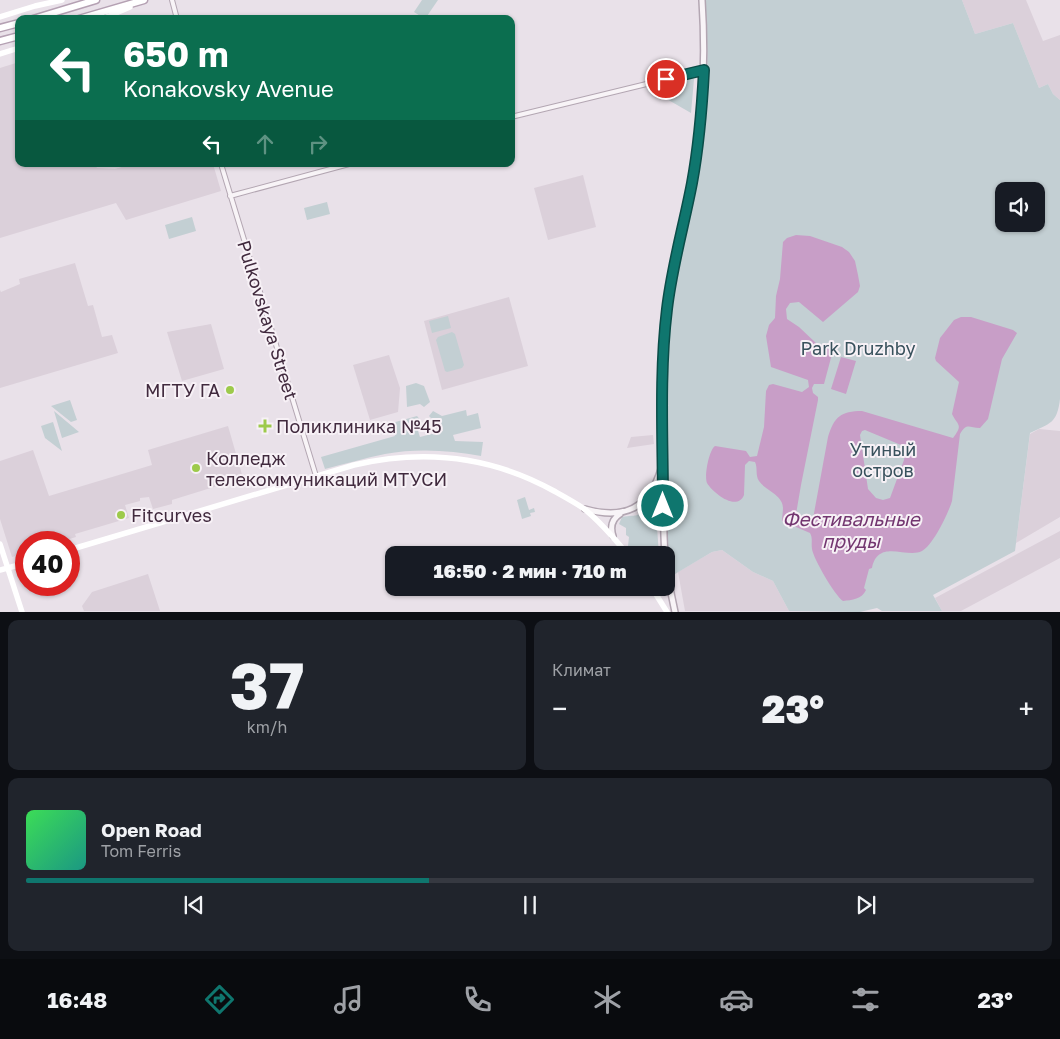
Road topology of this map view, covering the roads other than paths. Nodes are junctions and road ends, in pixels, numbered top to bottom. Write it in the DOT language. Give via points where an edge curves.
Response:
graph roads {
  1 [pos="62,0"];
  2 [pos="96,0"];
  3 [pos="145,0"];
  4 [pos="172,0"];
  5 [pos="702,0"];
  6 [pos="46,15"];
  7 [pos="93,15"];
  8 [pos="111,15"];
  9 [pos="176,15"];
  10 [pos="0,17"];
  11 [pos="15,24"];
  12 [pos="0,28"];
  13 [pos="15,37"];
  14 [pos="0,41"];
  15 [pos="15,49"];
  16 [pos="0,54"];
  17 [pos="704,70"];
  18 [pos="515,116"];
  19 [pos="222,167"];
  20 [pos="338,167"];
  21 [pos="230,196"];
  22 [pos="662,466"];
  23 [pos="316,476"];
  24 [pos="638,506"];
  25 [pos="583,508"];
  26 [pos="625,511"];
  27 [pos="663,527"];
  28 [pos="613,536"];
  29 [pos="0,544"];
  30 [pos="621,546"];
  31 [pos="664,546"];
  32 [pos="80,547"];
  33 [pos="15,566"];
  34 [pos="8,568"];
  35 [pos="0,570"];
  36 [pos="657,596"];
  37 [pos="671,596"];
  38 [pos="22,612"];
  39 [pos="667,612"];
  40 [pos="674,612"];
  1 -- 10 [label="main road"];
  2 -- 6 [label="main road"];
  3 -- 7 [label="main road"];
  3 -- 8 [label="main road"];
  4 -- 9 [label="street"];
  5 -- 17 [label="street"];
  11 -- 12 [label="main road"];
  13 -- 14 [label="main road"];
  15 -- 16 [label="main road"];
  17 -- 18 [label="street"];
  17 -- 22 [label="street" via="700,134 667,310"];
  19 -- 21 [label="street, Pulkovskaya Street"];
  20 -- 21 [label="street"];
  21 -- 23 [label="street, Pulkovskaya Street"];
  22 -- 24 [label="street" via="653,491"];
  22 -- 27 [label="street"];
  23 -- 25 [label="main road" via="389,458 452,458 485,463 528,478"];
  23 -- 32 [label="main road"];
  24 -- 26 [label="street"];
  24 -- 27 [label="street" via="649,504 657,508"];
  25 -- 26 [label="street" via="606,514"];
  25 -- 28 [label="main road"];
  26 -- 28 [label="street" via="612,522"];
  27 -- 31 [label="street"];
  28 -- 30 [label="main road"];
  29 -- 34 [label="main road"];
  33 -- 34 [label="main road"];
  34 -- 35 [label="main road"];
  34 -- 38 [label="main road"];
  36 -- 39 [label="main road"];
  37 -- 40 [label="street"];
}
